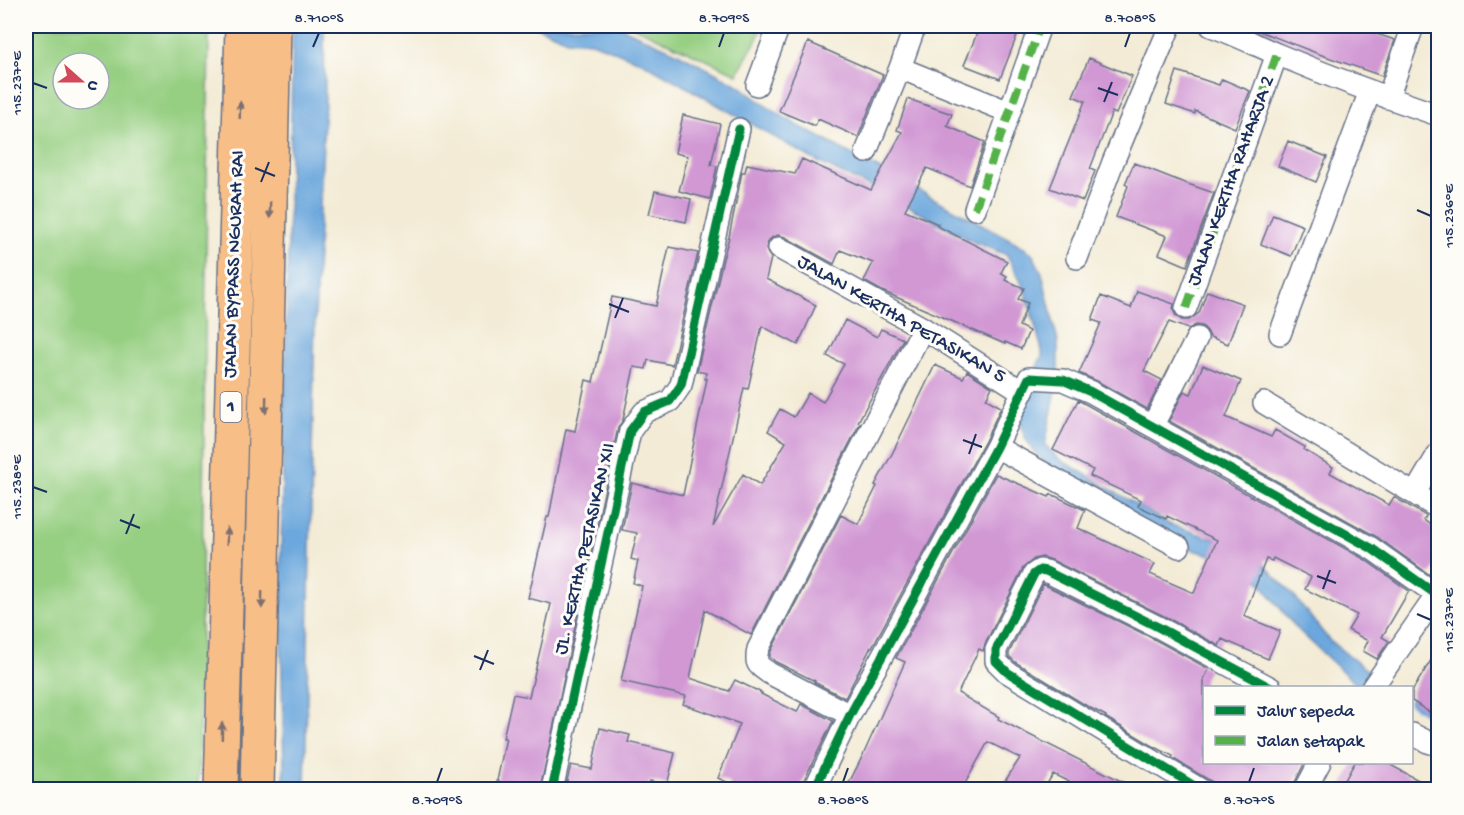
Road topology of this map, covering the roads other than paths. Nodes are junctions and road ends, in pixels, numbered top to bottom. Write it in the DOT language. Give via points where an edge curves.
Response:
graph roads {
  1 [pos="242,26"];
  2 [pos="274,26"];
  3 [pos="779,26"];
  4 [pos="915,26"];
  5 [pos="1040,26"];
  6 [pos="1170,26"];
  7 [pos="1211,26"];
  8 [pos="1413,26"];
  9 [pos="1244,31"];
  10 [pos="1277,54"];
  11 [pos="900,68"];
  12 [pos="757,85"];
  13 [pos="1379,94"];
  14 [pos="1009,112"];
  15 [pos="1438,115"];
  16 [pos="739,129"];
  17 [pos="866,152"];
  18 [pos="975,209"];
  19 [pos="780,248"];
  20 [pos="1077,258"];
  21 [pos="1186,308"];
  22 [pos="923,328"];
  23 [pos="1280,334"];
  24 [pos="1197,338"];
  25 [pos="1026,385"];
  26 [pos="1264,403"];
  27 [pos="1153,425"];
  28 [pos="996,447"];
  29 [pos="1438,454"];
  30 [pos="1415,493"];
  31 [pos="1438,508"];
  32 [pos="1179,547"];
  33 [pos="1438,594"];
  34 [pos="1377,681"];
  35 [pos="1269,686"];
  36 [pos="850,716"];
  37 [pos="1413,734"];
  38 [pos="1438,745"];
  39 [pos="1319,764"];
  40 [pos="221,789"];
  41 [pos="257,789"];
  42 [pos="552,789"];
  43 [pos="814,789"];
  44 [pos="1201,789"];
  45 [pos="1305,789"];
  40 -- 1 [label="highway, JALAN BYPASS NGURAH RAI / 1, one-way"];
  2 -- 41 [label="highway, JALAN BYPASS NGURAH RAI / 1, one-way"];
  3 -- 12 [label="street"];
  4 -- 11 [label="street"];
  5 -- 14 [label="street"];
  6 -- 20 [label="street"];
  7 -- 9 [label="street"];
  8 -- 13 [label="street"];
  9 -- 10 [label="street"];
  10 -- 13 [label="street"];
  10 -- 21 [label="street, JALAN KERTHA RAHARJA 2"];
  11 -- 14 [label="street"];
  11 -- 17 [label="street"];
  13 -- 15 [label="street"];
  13 -- 23 [label="street"];
  14 -- 18 [label="street"];
  16 -- 42 [label="street, JL. KERTHA PETASIKAN XII" via="681,385 670,401 644,412 630,431"];
  19 -- 22 [label="street, JALAN KERTHA PETASIKAN 5"];
  22 -- 25 [label="street, JALAN KERTHA PETASIKAN 5"];
  22 -- 36 [label="street" via="756,659 768,673"];
  24 -- 27 [label="street"];
  25 -- 27 [label="street" via="1063,380"];
  25 -- 28 [label="street"];
  26 -- 30 [label="street"];
  27 -- 33 [label="street" via="1371,548"];
  28 -- 32 [label="street"];
  28 -- 36 [label="street"];
  29 -- 30 [label="street"];
  30 -- 31 [label="street"];
  33 -- 34 [label="street"];
  35 -- 44 [label="street" via="1046,571 1034,574 996,650 996,661 1007,672"];
  36 -- 43 [label="street"];
  37 -- 38 [label="street"];
  39 -- 45 [label="street"];
}
